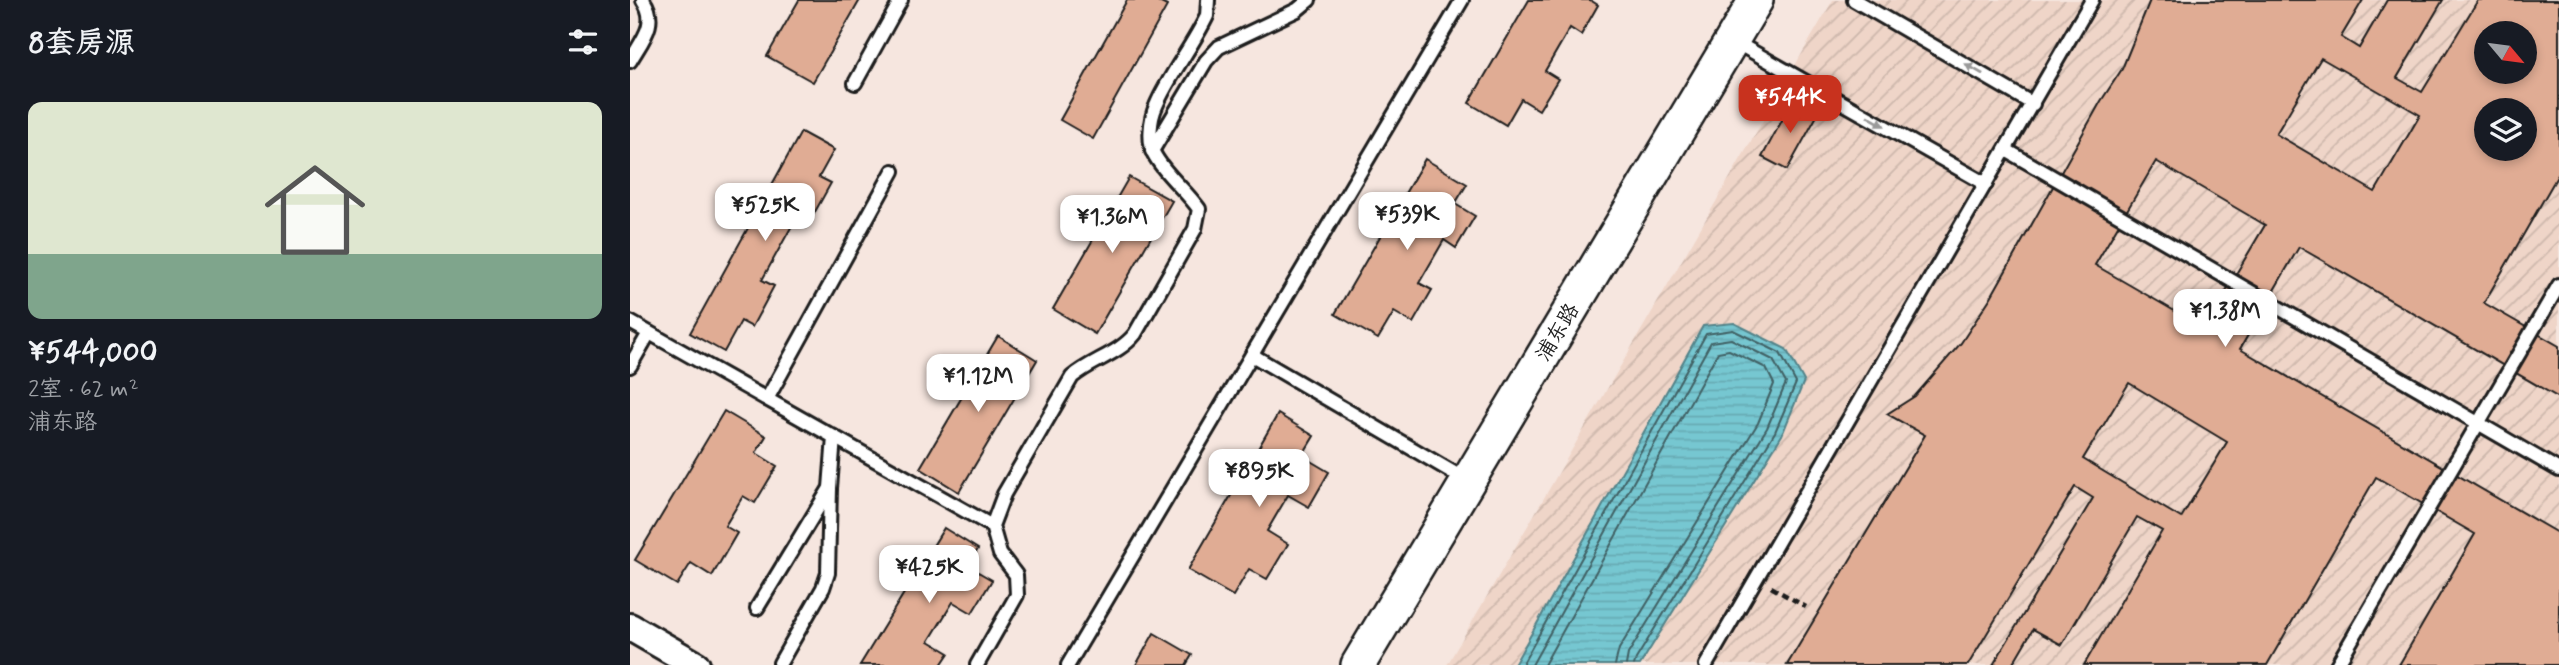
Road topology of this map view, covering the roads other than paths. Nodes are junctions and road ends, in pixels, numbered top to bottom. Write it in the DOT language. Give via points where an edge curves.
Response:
graph roads {
  1 [pos="643,0"];
  2 [pos="901,0"];
  3 [pos="1208,0"];
  4 [pos="1309,0"];
  5 [pos="1462,0"];
  6 [pos="1756,0"];
  7 [pos="1854,0"];
  8 [pos="2092,0"];
  9 [pos="1732,39"];
  10 [pos="630,61"];
  11 [pos="855,83"];
  12 [pos="2033,104"];
  13 [pos="2006,150"];
  14 [pos="1152,151"];
  15 [pos="893,171"];
  16 [pos="1986,184"];
  17 [pos="2559,285"];
  18 [pos="630,322"];
  19 [pos="649,333"];
  20 [pos="1252,355"];
  21 [pos="630,366"];
  22 [pos="767,400"];
  23 [pos="2478,424"];
  24 [pos="834,437"];
  25 [pos="2559,470"];
  26 [pos="1468,481"];
  27 [pos="830,488"];
  28 [pos="992,526"];
  29 [pos="757,608"];
  30 [pos="630,627"];
  31 [pos="779,663"];
  32 [pos="696,665"];
  33 [pos="977,665"];
  34 [pos="1068,665"];
  35 [pos="1358,665"];
  36 [pos="1706,665"];
  37 [pos="2337,665"];
  1 -- 10 [label="lane" via="651,12 650,24"];
  2 -- 11 [label="lane"];
  3 -- 14 [label="lane" via="1207,16 1196,39 1155,107"];
  4 -- 14 [label="lane" via="1219,47"];
  5 -- 20 [label="lane"];
  6 -- 9 [label="street, 浦东路"];
  12 -- 7 [label="lane, one-way"];
  8 -- 12 [label="lane"];
  9 -- 16 [label="lane, one-way"];
  9 -- 26 [label="street, 浦东路"];
  12 -- 13 [label="lane"];
  13 -- 16 [label="lane"];
  13 -- 23 [label="lane"];
  14 -- 28 [label="lane" via="1199,209 1195,229 1135,334 1125,346 1072,377 1004,494"];
  15 -- 22 [label="lane"];
  16 -- 36 [label="lane"];
  17 -- 23 [label="lane"];
  18 -- 19 [label="lane"];
  19 -- 21 [label="lane"];
  19 -- 22 [label="lane"];
  20 -- 26 [label="lane"];
  20 -- 34 [label="lane"];
  22 -- 24 [label="lane"];
  23 -- 25 [label="lane"];
  23 -- 37 [label="lane"];
  24 -- 27 [label="lane"];
  24 -- 28 [label="lane"];
  26 -- 35 [label="street, 浦东路"];
  27 -- 29 [label="lane"];
  27 -- 31 [label="lane" via="828,573"];
  28 -- 33 [label="lane" via="999,554 1016,575 1017,595"];
  30 -- 32 [label="street"];
}
